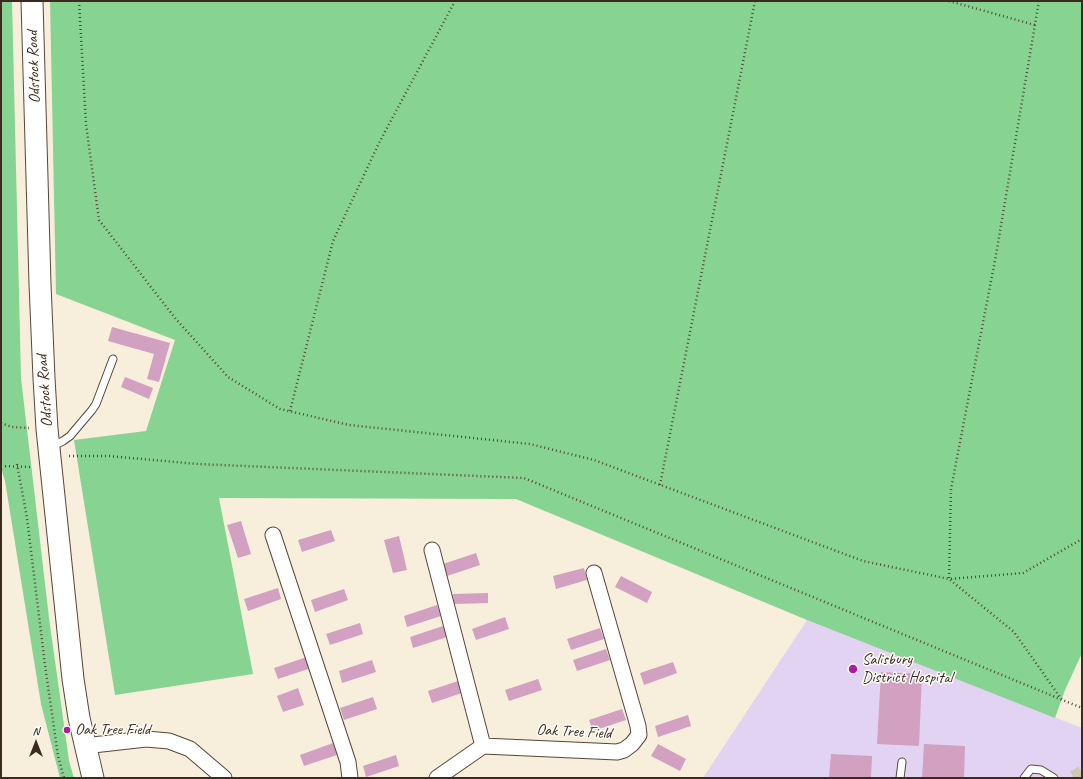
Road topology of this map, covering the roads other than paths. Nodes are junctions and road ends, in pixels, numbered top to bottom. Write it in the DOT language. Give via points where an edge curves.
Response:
graph roads {
  1 [pos="32,1"];
  2 [pos="113,359"];
  3 [pos="49,445"];
  4 [pos="273,535"];
  5 [pos="432,550"];
  6 [pos="594,573"];
  7 [pos="84,746"];
  8 [pos="483,746"];
  9 [pos="902,762"];
  10 [pos="93,778"];
  11 [pos="224,778"];
  12 [pos="350,778"];
  13 [pos="437,778"];
  14 [pos="900,778"];
  15 [pos="1024,778"];
  16 [pos="1054,778"];
  1 -- 3 [label="street, Odstock Road" via="40,284"];
  2 -- 3 [label="lane" via="92,410 70,436"];
  3 -- 7 [label="street, Odstock Road" via="73,680"];
  4 -- 12 [label="street" via="348,762"];
  5 -- 8 [label="street"];
  6 -- 8 [label="street, Oak Tree Field" via="639,735 624,750 616,752"];
  7 -- 10 [label="street, Odstock Road"];
  7 -- 11 [label="street" via="146,738 169,741 190,749"];
  8 -- 13 [label="street"];
  9 -- 14 [label="lane"];
  15 -- 16 [label="lane" via="1031,769 1041,770"];
}
